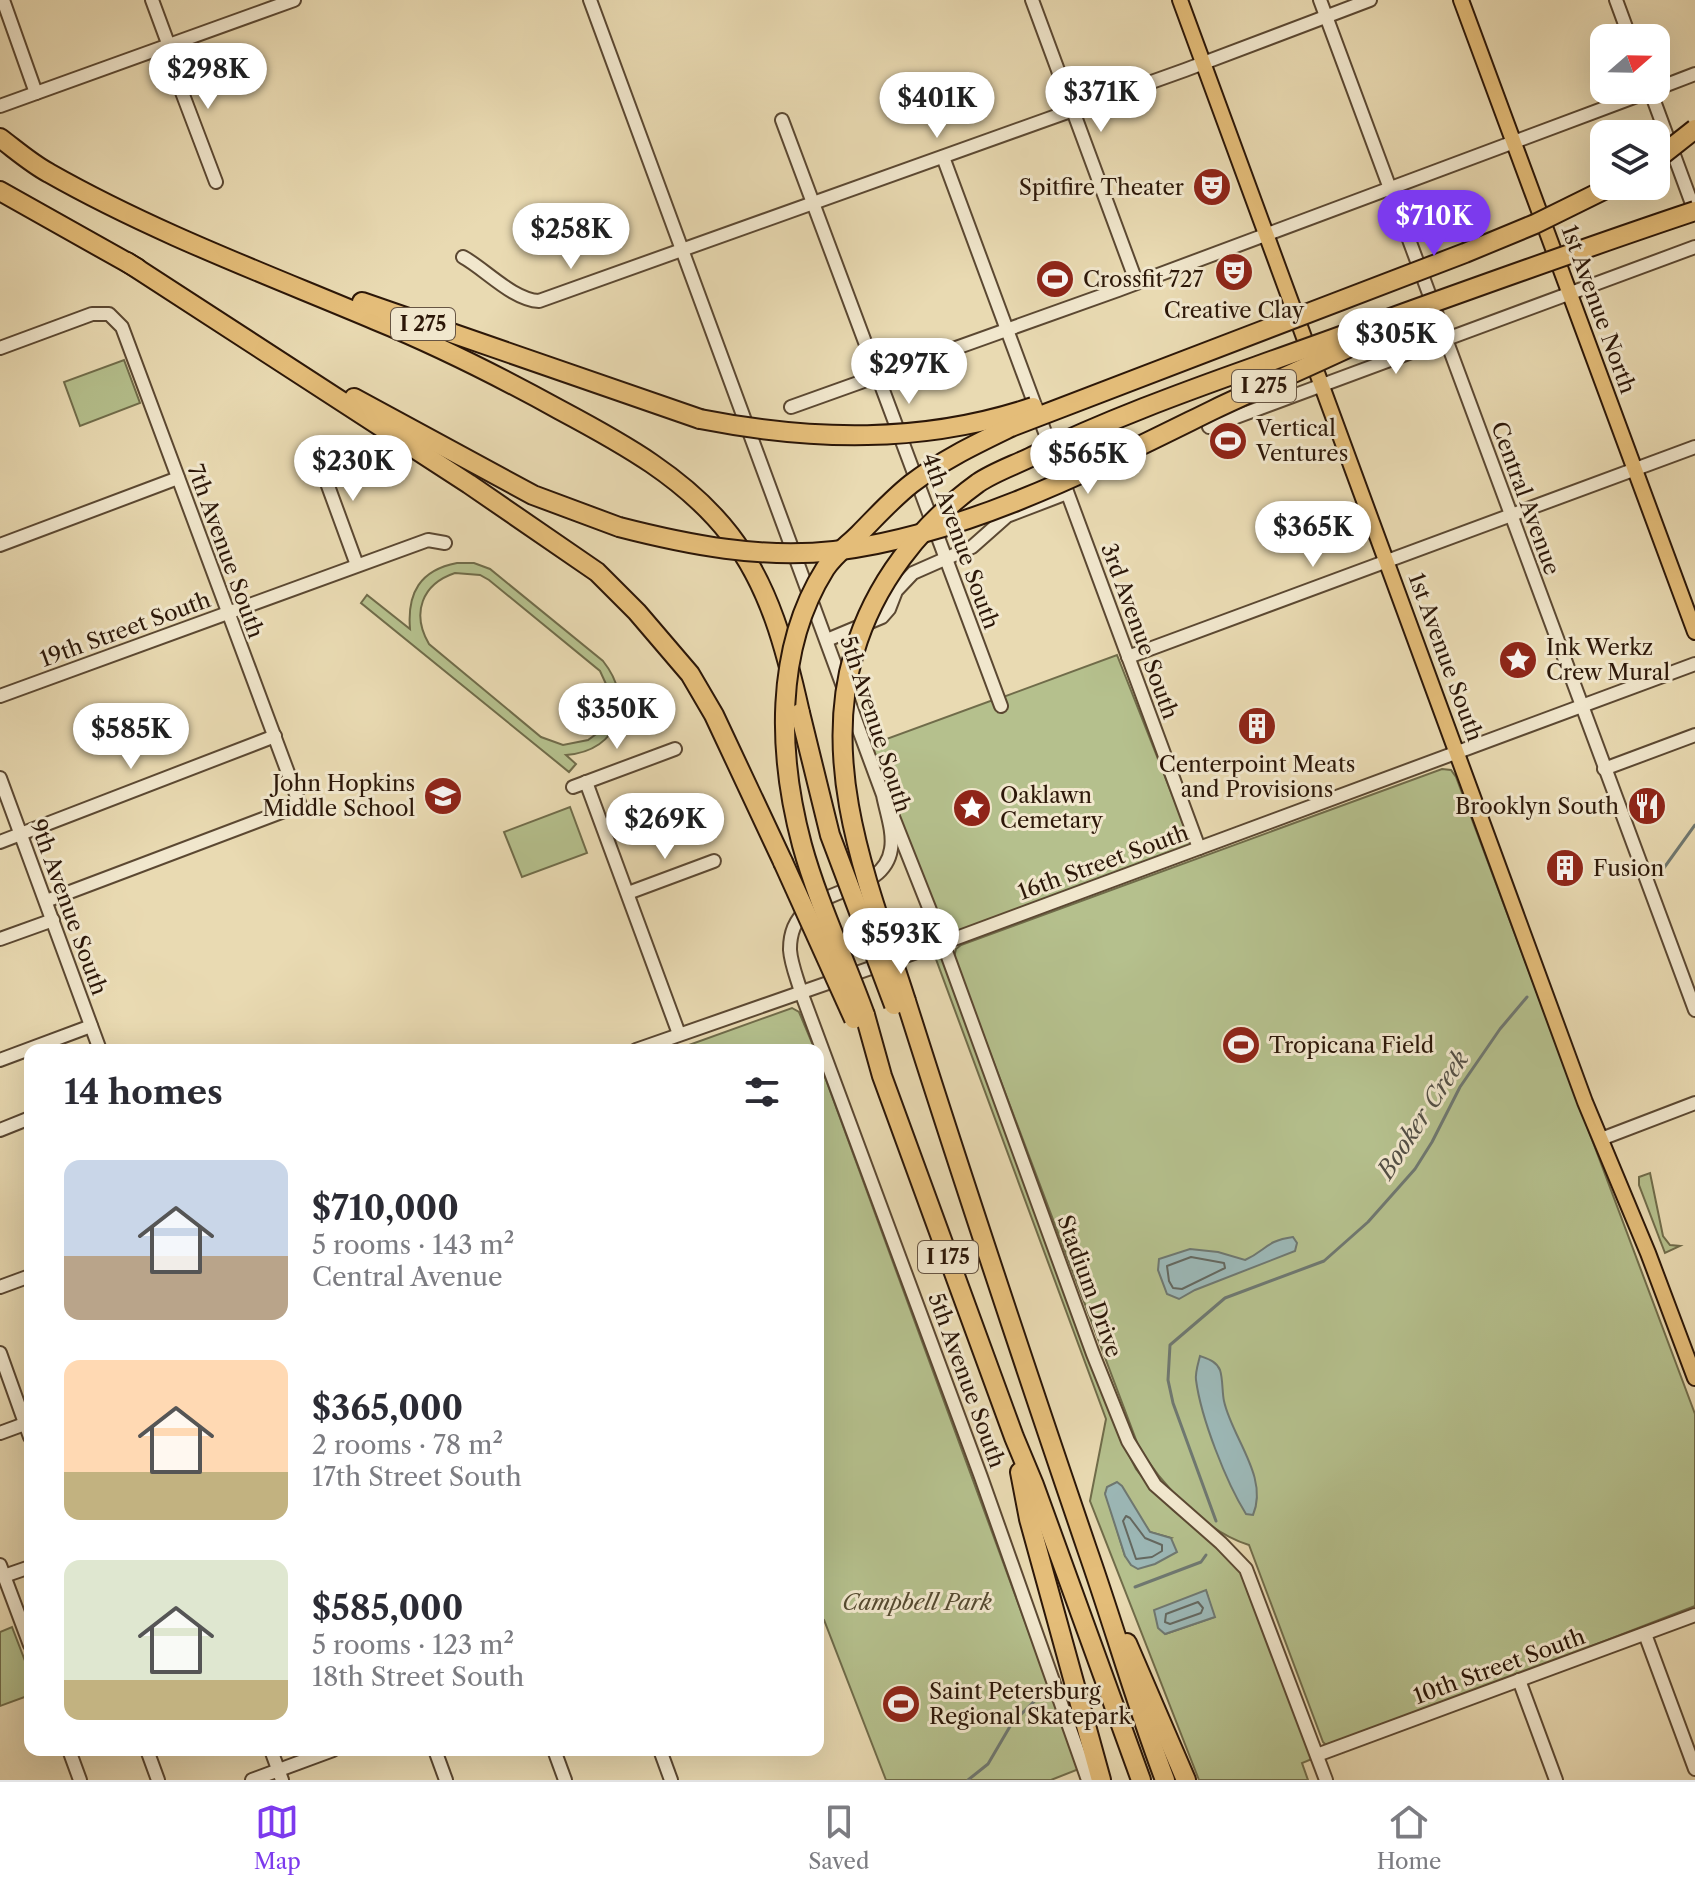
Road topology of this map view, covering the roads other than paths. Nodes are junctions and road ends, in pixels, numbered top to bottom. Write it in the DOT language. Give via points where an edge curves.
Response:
graph roads {
  1 [pos="3,0"];
  2 [pos="152,0"];
  3 [pos="294,0"];
  4 [pos="590,0"];
  5 [pos="1032,0"];
  6 [pos="1180,0"];
  7 [pos="1320,0"];
  8 [pos="1370,0"];
  9 [pos="1461,0"];
  10 [pos="1616,0"];
  11 [pos="1326,16"];
  12 [pos="1625,24"];
  13 [pos="169,46"];
  14 [pos="1204,63"];
  15 [pos="1695,74"];
  16 [pos="1670,83"];
  17 [pos="36,93"];
  18 [pos="1615,104"];
  19 [pos="1657,104"];
  20 [pos="0,106"];
  21 [pos="1073,110"];
  22 [pos="782,120"];
  23 [pos="1695,129"];
  24 [pos="0,138"];
  25 [pos="1695,139"];
  26 [pos="1513,142"];
  27 [pos="1670,149"];
  28 [pos="1670,153"];
  29 [pos="943,157"];
  30 [pos="216,182"];
  31 [pos="1390,188"];
  32 [pos="0,191"];
  33 [pos="1590,197"];
  34 [pos="814,201"];
  35 [pos="1695,201"];
  36 [pos="1695,212"];
  37 [pos="148,224"];
  38 [pos="1267,233"];
  39 [pos="1608,240"];
  40 [pos="1695,247"];
  41 [pos="683,250"];
  42 [pos="463,257"];
  43 [pos="127,262"];
  44 [pos="1136,281"];
  45 [pos="1475,289"];
  46 [pos="1570,293"];
  47 [pos="1007,329"];
  48 [pos="1241,337"];
  49 [pos="1445,339"];
  50 [pos="0,348"];
  51 [pos="878,376"];
  52 [pos="1323,385"];
  53 [pos="791,407"];
  54 [pos="1209,427"];
  55 [pos="1695,447"];
  56 [pos="316,453"];
  57 [pos="1635,469"];
  58 [pos="178,478"];
  59 [pos="1067,493"];
  60 [pos="1511,515"];
  61 [pos="445,543"];
  62 [pos="0,545"];
  63 [pos="946,560"];
  64 [pos="1388,561"];
  65 [pos="357,565"];
  66 [pos="227,613"];
  67 [pos="1695,632"];
  68 [pos="827,640"];
  69 [pos="1128,657"];
  70 [pos="1695,664"];
  71 [pos="0,696"];
  72 [pos="1001,706"];
  73 [pos="1581,706"];
  74 [pos="1695,735"];
  75 [pos="275,736"];
  76 [pos="675,749"];
  77 [pos="1457,752"];
  78 [pos="1604,769"];
  79 [pos="0,778"];
  80 [pos="586,782"];
  81 [pos="573,787"];
  82 [pos="883,795"];
  83 [pos="20,832"];
  84 [pos="0,842"];
  85 [pos="1199,848"];
  86 [pos="714,861"];
  87 [pos="628,893"];
  88 [pos="46,901"];
  89 [pos="53,920"];
  90 [pos="0,939"];
  91 [pos="943,943"];
  92 [pos="801,992"];
  93 [pos="900,1003"];
  94 [pos="1695,1010"];
  95 [pos="860,1017"];
  96 [pos="91,1026"];
  97 [pos="679,1034"];
  98 [pos="43,1044"];
  99 [pos="98,1044"];
  100 [pos="652,1044"];
  101 [pos="820,1044"];
  102 [pos="24,1051"];
  103 [pos="824,1054"];
  104 [pos="0,1060"];
  105 [pos="1695,1103"];
  106 [pos="24,1120"];
  107 [pos="0,1130"];
  108 [pos="1601,1139"];
  109 [pos="24,1278"];
  110 [pos="0,1287"];
  111 [pos="0,1353"];
  112 [pos="1695,1378"];
  113 [pos="24,1413"];
  114 [pos="24,1424"];
  115 [pos="0,1433"];
  116 [pos="1014,1437"];
  117 [pos="24,1568"];
  118 [pos="2,1570"];
  119 [pos="1097,1577"];
  120 [pos="1695,1615"];
  121 [pos="24,1629"];
  122 [pos="1645,1634"];
  123 [pos="1519,1680"];
  124 [pos="1317,1755"];
  125 [pos="71,1756"];
  126 [pos="149,1756"];
  127 [pos="273,1756"];
  128 [pos="320,1756"];
  129 [pos="437,1756"];
  130 [pos="556,1756"];
  131 [pos="662,1756"];
  132 [pos="1695,1769"];
  133 [pos="280,1775"];
  134 [pos="80,1780"];
  135 [pos="158,1780"];
  136 [pos="252,1780"];
  137 [pos="446,1780"];
  138 [pos="565,1780"];
  139 [pos="671,1780"];
  140 [pos="1088,1780"];
  141 [pos="1101,1780"];
  142 [pos="1141,1780"];
  143 [pos="1165,1780"];
  144 [pos="1186,1780"];
  145 [pos="1326,1780"];
  146 [pos="1556,1780"];
  1 -- 17 [label="street"];
  2 -- 13 [label="street"];
  3 -- 13 [label="street"];
  4 -- 41 [label="street, 5th Avenue South"];
  5 -- 21 [label="street"];
  6 -- 14 [label="main road, 1st Avenue South"];
  7 -- 11 [label="street, Central Avenue"];
  8 -- 11 [label="street"];
  9 -- 26 [label="main road, 1st Avenue North"];
  10 -- 12 [label="street"];
  11 -- 14 [label="street"];
  11 -- 31 [label="street, Central Avenue"];
  13 -- 17 [label="street"];
  13 -- 30 [label="street" via="169,60"];
  14 -- 21 [label="street"];
  14 -- 38 [label="main road, 1st Avenue South"];
  15 -- 16 [label="street"];
  17 -- 20 [label="street"];
  18 -- 26 [label="street"];
  19 -- 36 [label="street"];
  21 -- 29 [label="street"];
  21 -- 44 [label="street"];
  22 -- 34 [label="street, 4th Avenue South"];
  23 -- 27 [label="highway, bridge"];
  24 -- 37 [label="highway, I 275" via="48,172"];
  25 -- 28 [label="highway, bridge"];
  26 -- 31 [label="street"];
  26 -- 46 [label="main road, 1st Avenue North"];
  29 -- 34 [label="street"];
  29 -- 47 [label="street, 3rd Avenue South"];
  31 -- 38 [label="street"];
  31 -- 49 [label="street, Central Avenue"];
  32 -- 43 [label="highway, I 275"];
  33 -- 48 [label="highway, I 275, bridge" via="1465,253"];
  34 -- 41 [label="street"];
  34 -- 51 [label="street, 4th Avenue South"];
  35 -- 39 [label="highway, I 275, bridge"];
  36 -- 39 [label="highway, bridge"];
  37 -- 48 [label="highway, I 275, bridge" via="700,419 775,432 874,435 969,425"];
  37 -- 93 [label="highway, bridge" via="458,357 605,434 695,498 729,534 760,582 788,658 830,835"];
  38 -- 44 [label="street"];
  38 -- 52 [label="main road, 1st Avenue South"];
  39 -- 45 [label="highway, I 275, bridge"];
  40 -- 46 [label="street"];
  41 -- 42 [label="street" via="533,301"];
  41 -- 68 [label="street, 5th Avenue South"];
  43 -- 45 [label="highway, I 275, bridge" via="491,475 619,527 701,547 774,553 832,551 914,536 1055,485"];
  43 -- 95 [label="highway, bridge" via="469,484 597,572 637,612 690,674 714,715"];
  44 -- 47 [label="street"];
  45 -- 93 [label="highway, bridge" via="1081,432 981,481 946,510 889,573 853,655 842,745 863,866"];
  46 -- 49 [label="street"];
  46 -- 57 [label="main road, 1st Avenue North"];
  47 -- 51 [label="street"];
  47 -- 59 [label="street, 3rd Avenue South"];
  48 -- 95 [label="highway, bridge" via="959,452 910,484 826,567 805,610 791,659 784,714 786,755 803,847"];
  49 -- 52 [label="street"];
  49 -- 60 [label="street, Central Avenue"];
  50 -- 58 [label="street, 7th Avenue South" via="92,314 109,314 122,327"];
  51 -- 53 [label="street"];
  51 -- 63 [label="street, 4th Avenue South"];
  52 -- 54 [label="street"];
  52 -- 64 [label="main road, 1st Avenue South"];
  55 -- 57 [label="street"];
  56 -- 65 [label="street"];
  57 -- 60 [label="street"];
  57 -- 67 [label="main road, 1st Avenue North"];
  58 -- 62 [label="street"];
  58 -- 66 [label="street, 7th Avenue South"];
  59 -- 63 [label="street" via="1007,516 972,547"];
  59 -- 69 [label="street, 3rd Avenue South"];
  60 -- 64 [label="street"];
  60 -- 73 [label="street, Central Avenue"];
  61 -- 65 [label="street, 19th Street South" via="428,540"];
  63 -- 68 [label="street" via="903,582 882,617"];
  63 -- 72 [label="street, 4th Avenue South"];
  64 -- 69 [label="street"];
  64 -- 77 [label="main road, 1st Avenue South"];
  65 -- 66 [label="street, 19th Street South"];
  66 -- 71 [label="street, 19th Street South"];
  66 -- 75 [label="street, 7th Avenue South"];
  68 -- 82 [label="street, 5th Avenue South"];
  69 -- 85 [label="street, 3rd Avenue South"];
  70 -- 73 [label="street, 16th Street South"];
  73 -- 77 [label="street, 16th Street South"];
  73 -- 78 [label="street, Central Avenue"];
  74 -- 78 [label="street"];
  75 -- 83 [label="street"];
  75 -- 88 [label="street, 7th Avenue South" via="300,805"];
  76 -- 80 [label="street"];
  77 -- 85 [label="street, 16th Street South"];
  77 -- 108 [label="main road, 1st Avenue South"];
  78 -- 94 [label="street, Central Avenue"];
  79 -- 83 [label="street, 9th Avenue South"];
  80 -- 81 [label="street"];
  80 -- 87 [label="street"];
  82 -- 91 [label="street, Stadium Drive"];
  82 -- 92 [label="street, 5th Avenue South" via="892,838 882,872 816,903 793,932 790,950"];
  83 -- 84 [label="street"];
  83 -- 88 [label="street, 9th Avenue South"];
  85 -- 91 [label="street, 16th Street South"];
  86 -- 87 [label="street"];
  87 -- 97 [label="street"];
  88 -- 89 [label="street, 9th Avenue South"];
  89 -- 90 [label="street"];
  89 -- 96 [label="street, 9th Avenue South"];
  91 -- 92 [label="street, 16th Street South"];
  91 -- 124 [label="street, Stadium Drive" via="1128,1441 1141,1466 1174,1504 1246,1569"];
  92 -- 97 [label="street, 16th Street South"];
  92 -- 101 [label="street, 5th Avenue South"];
  93 -- 119 [label="highway, I 175"];
  95 -- 116 [label="highway, I 175"];
  96 -- 98 [label="street"];
  96 -- 99 [label="street, 9th Avenue South"];
  97 -- 100 [label="street, 16th Street South"];
  102 -- 104 [label="street"];
  103 -- 140 [label="street, 5th Avenue South"];
  105 -- 108 [label="street"];
  106 -- 107 [label="street"];
  108 -- 112 [label="main road, 1st Avenue South"];
  109 -- 110 [label="street"];
  111 -- 113 [label="street"];
  114 -- 115 [label="street"];
  116 -- 141 [label="highway" via="1029,1519"];
  116 -- 142 [label="highway, I 175"];
  117 -- 118 [label="street"];
  118 -- 121 [label="street"];
  119 -- 143 [label="highway, I 175"];
  119 -- 144 [label="highway"];
  120 -- 122 [label="street, 10th Street South"];
  122 -- 123 [label="street, 10th Street South"];
  122 -- 132 [label="street"];
  123 -- 124 [label="street, 10th Street South"];
  123 -- 146 [label="street"];
  124 -- 145 [label="street"];
  125 -- 134 [label="street"];
  126 -- 135 [label="street"];
  127 -- 133 [label="street"];
  128 -- 133 [label="street"];
  129 -- 137 [label="street"];
  130 -- 138 [label="street"];
  131 -- 139 [label="street"];
  133 -- 136 [label="street"];
}
